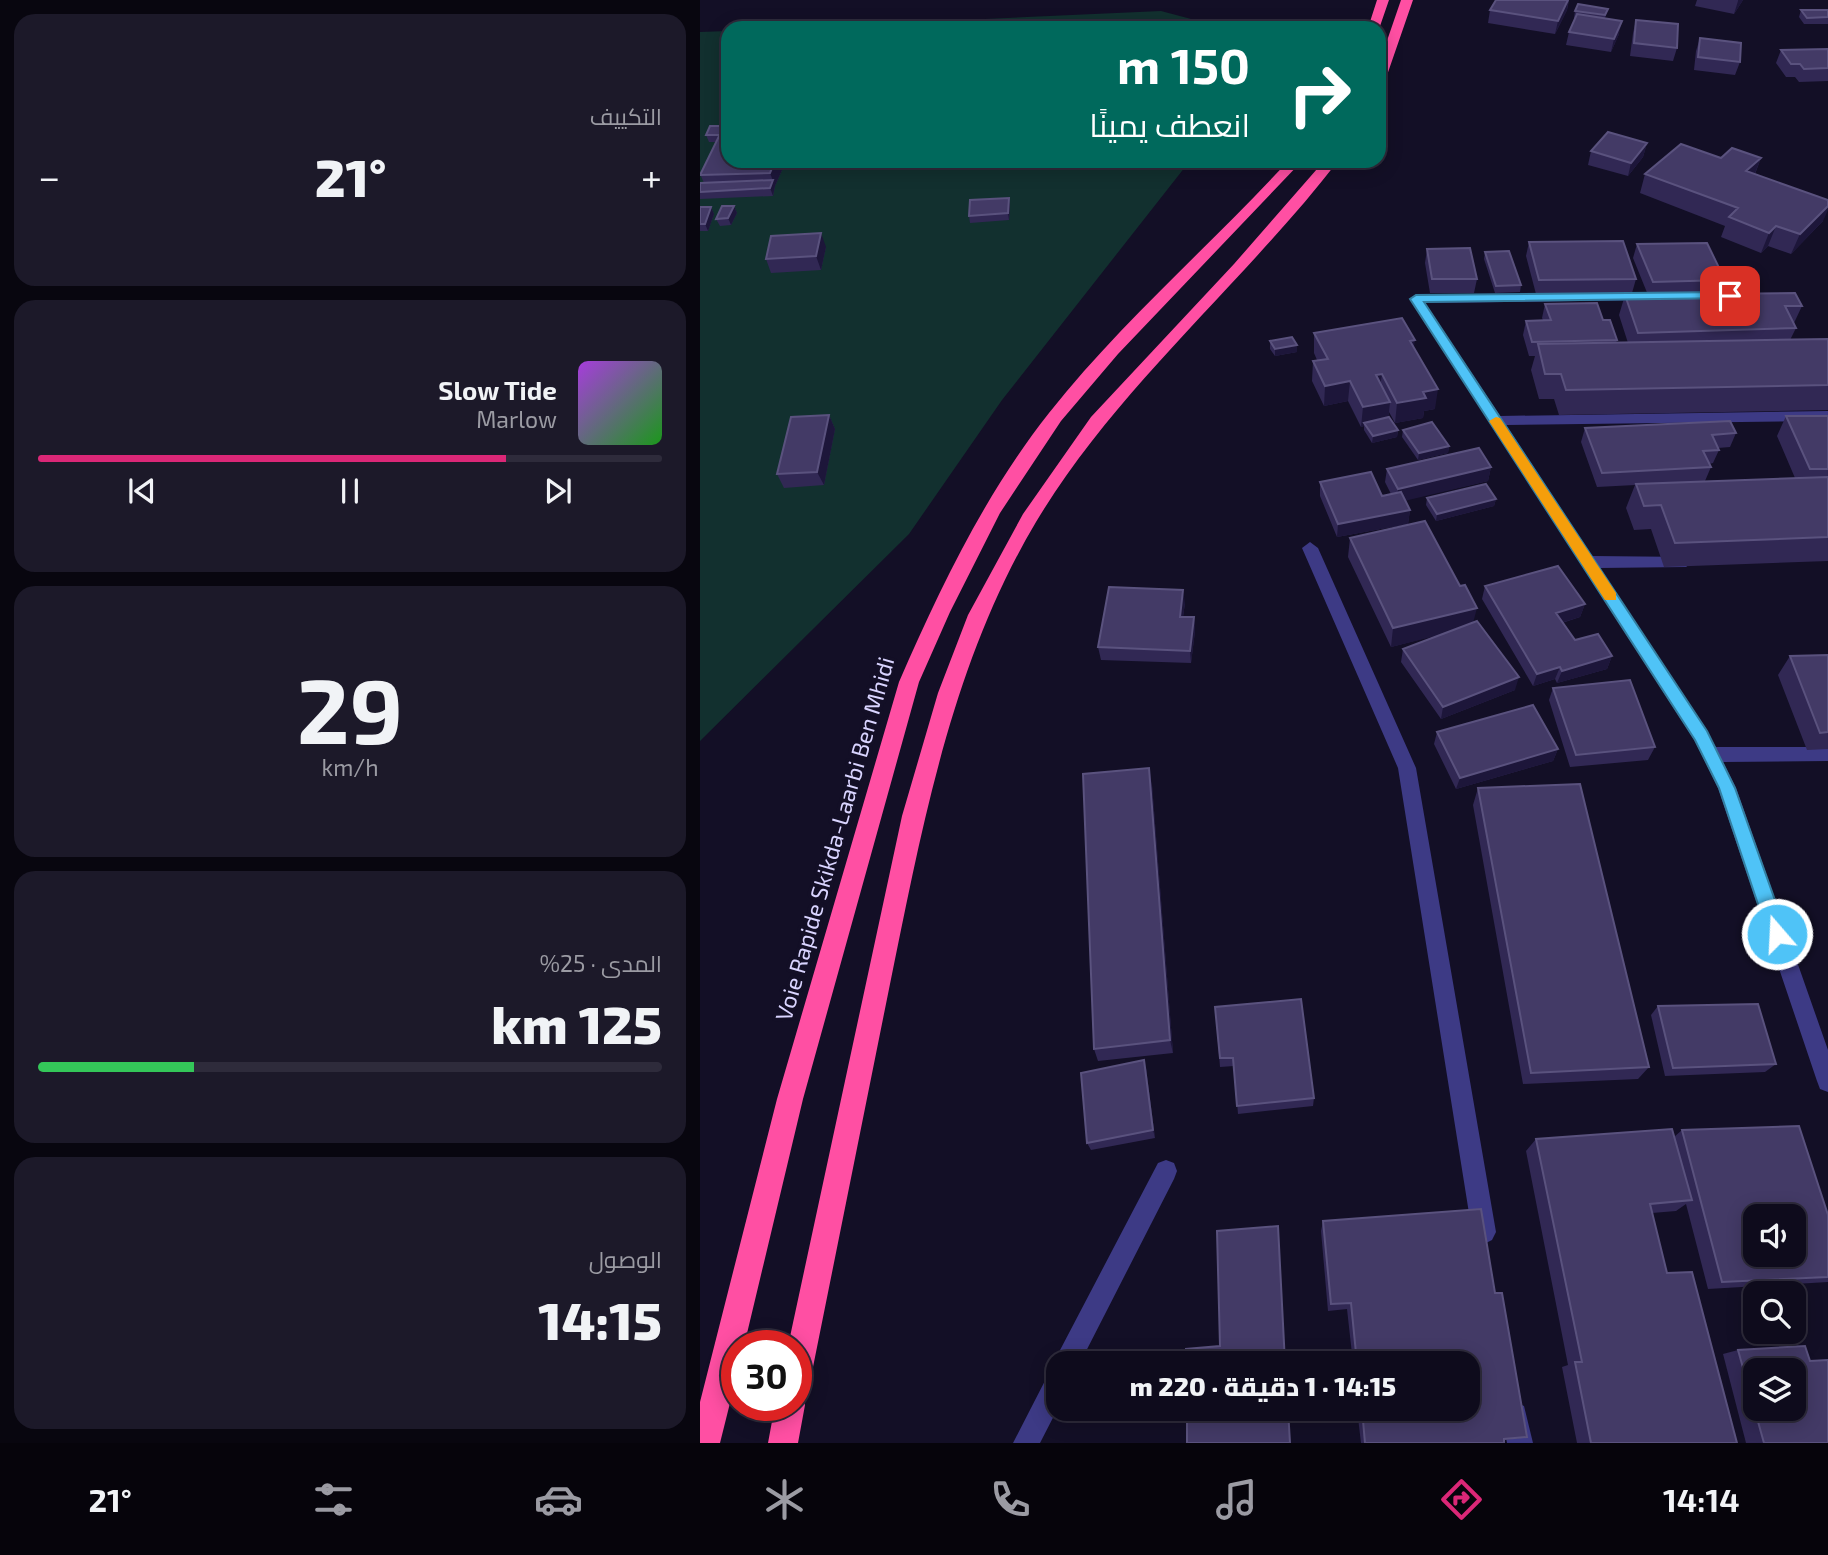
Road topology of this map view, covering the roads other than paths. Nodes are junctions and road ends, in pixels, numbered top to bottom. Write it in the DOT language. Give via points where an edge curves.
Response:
graph roads {
  1 [pos="1383,0"];
  2 [pos="1407,0"];
  3 [pos="1376,21"];
  4 [pos="1386,61"];
  5 [pos="1288,168"];
  6 [pos="1325,168"];
  7 [pos="1661,296"];
  8 [pos="1828,416"];
  9 [pos="1496,421"];
  10 [pos="1310,548"];
  11 [pos="1708,561"];
  12 [pos="1588,562"];
  13 [pos="1828,754"];
  14 [pos="1711,755"];
  15 [pos="1828,1081"];
  16 [pos="1166,1171"];
  17 [pos="1488,1250"];
  18 [pos="806,1330"];
  19 [pos="1073,1351"];
  20 [pos="1510,1388"];
  21 [pos="1046,1405"];
  22 [pos="787,1421"];
  23 [pos="705,1443"];
  24 [pos="783,1443"];
  25 [pos="1026,1443"];
  26 [pos="1520,1443"];
  1 -- 3 [label="highway"];
  2 -- 4 [label="highway"];
  5 -- 23 [label="highway, Voie Rapide Skikda-Laarbi Ben Mhidi" via="1057,415 1000,496 942,606 909,682 790,1099"];
  6 -- 18 [label="highway" via="1097,421 1029,519 978,615 948,693 913,816"];
  7 -- 9 [label="street" via="1416,299"];
  8 -- 9 [label="street"];
  9 -- 12 [label="street"];
  10 -- 17 [label="street" via="1407,768"];
  11 -- 12 [label="street"];
  12 -- 14 [label="street"];
  13 -- 14 [label="street"];
  14 -- 15 [label="street" via="1727,788"];
  16 -- 19 [label="street"];
  20 -- 26 [label="street"];
  21 -- 25 [label="street"];
  22 -- 24 [label="highway"];
}
